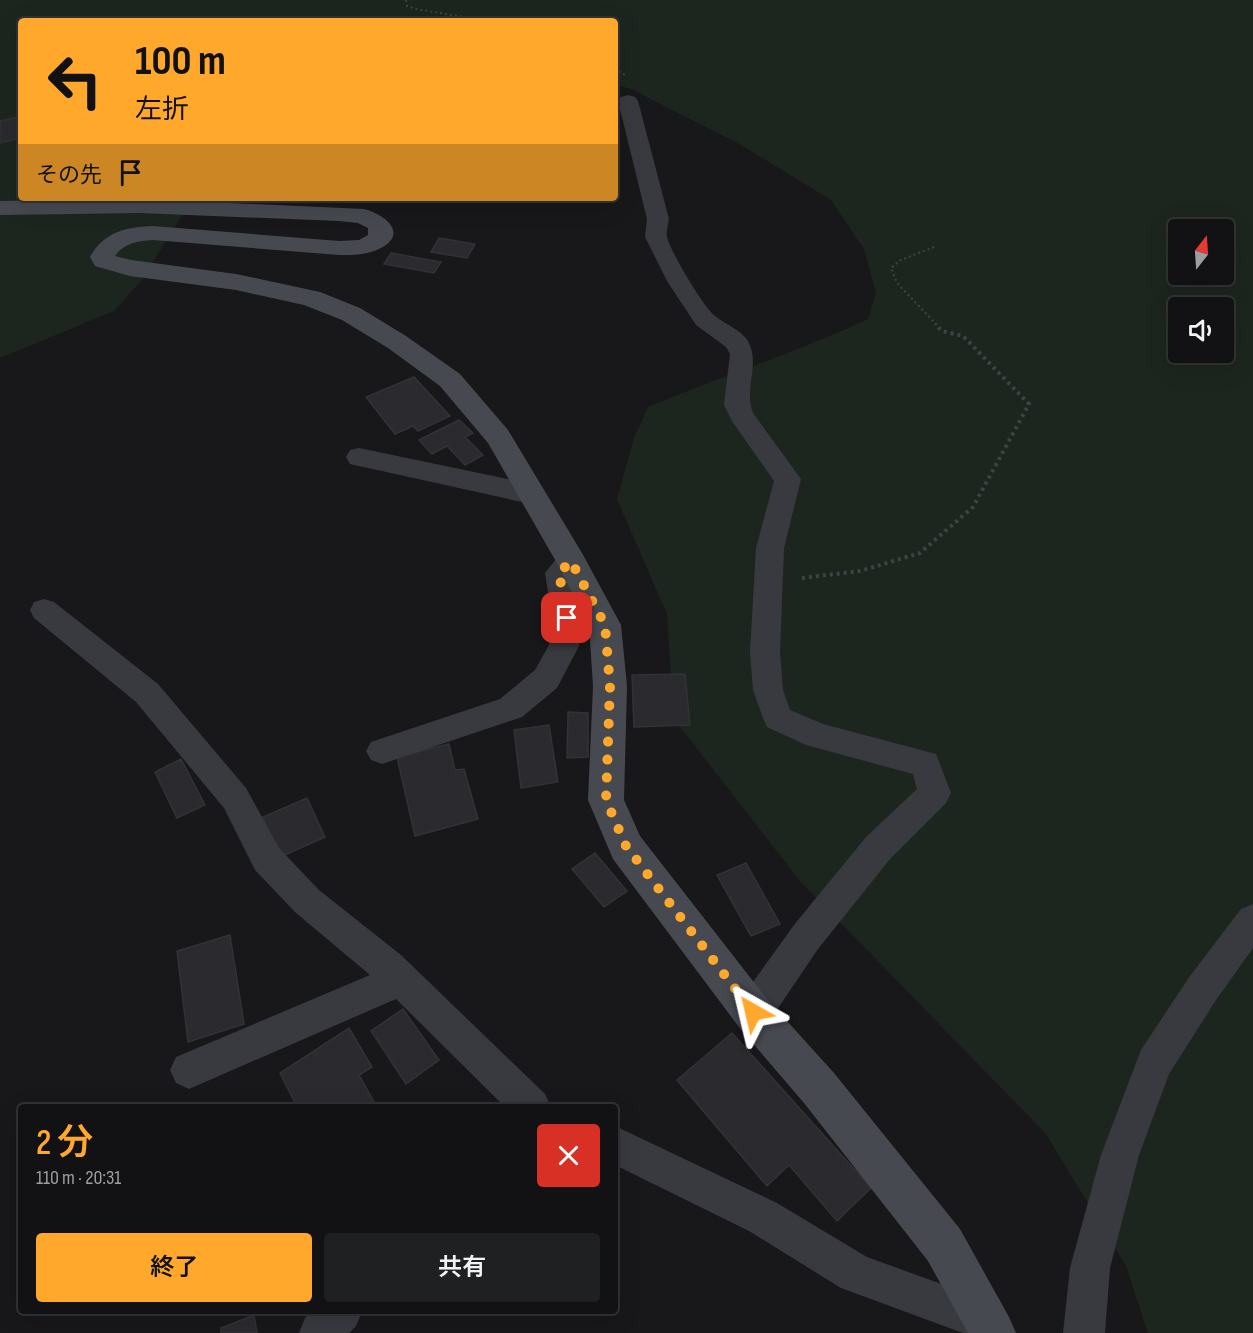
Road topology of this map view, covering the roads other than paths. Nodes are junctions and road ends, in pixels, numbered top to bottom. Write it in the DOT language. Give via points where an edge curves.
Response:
graph roads {
  1 [pos="628,101"];
  2 [pos="0,208"];
  3 [pos="359,457"];
  4 [pos="531,494"];
  5 [pos="571,561"];
  6 [pos="44,610"];
  7 [pos="382,751"];
  8 [pos="1253,920"];
  9 [pos="401,980"];
  10 [pos="753,1012"];
  11 [pos="189,1070"];
  12 [pos="529,1104"];
  13 [pos="618,1146"];
  14 [pos="338,1314"];
  15 [pos="990,1327"];
  16 [pos="320,1333"];
  17 [pos="1084,1333"];
  1 -- 10 [label="street" via="658,219 656,237 704,320 736,342 742,354 737,405 788,479 770,548 765,652 768,690 778,718 817,736 926,764 935,792 878,848 806,937"];
  2 -- 4 [label="street" via="140,206 355,214 374,220 380,225 380,237 362,248 153,233 117,240 102,257 130,268 236,282 311,298 351,314 450,380 498,437"];
  3 -- 4 [label="street"];
  4 -- 5 [label="street"];
  5 -- 7 [label="street" via="559,573 567,618 564,645 546,679 511,708"];
  5 -- 10 [label="street" via="605,625 610,686 606,800 626,846"];
  6 -- 9 [label="street" via="147,693 235,798 267,859 307,901"];
  8 -- 17 [label="street" via="1154,1063 1120,1155 1090,1268"];
  9 -- 11 [label="street"];
  9 -- 12 [label="street"];
  10 -- 15 [label="street" via="944,1245"];
  13 -- 15 [label="street" via="763,1217 856,1273"];
  14 -- 16 [label="street"];
}
